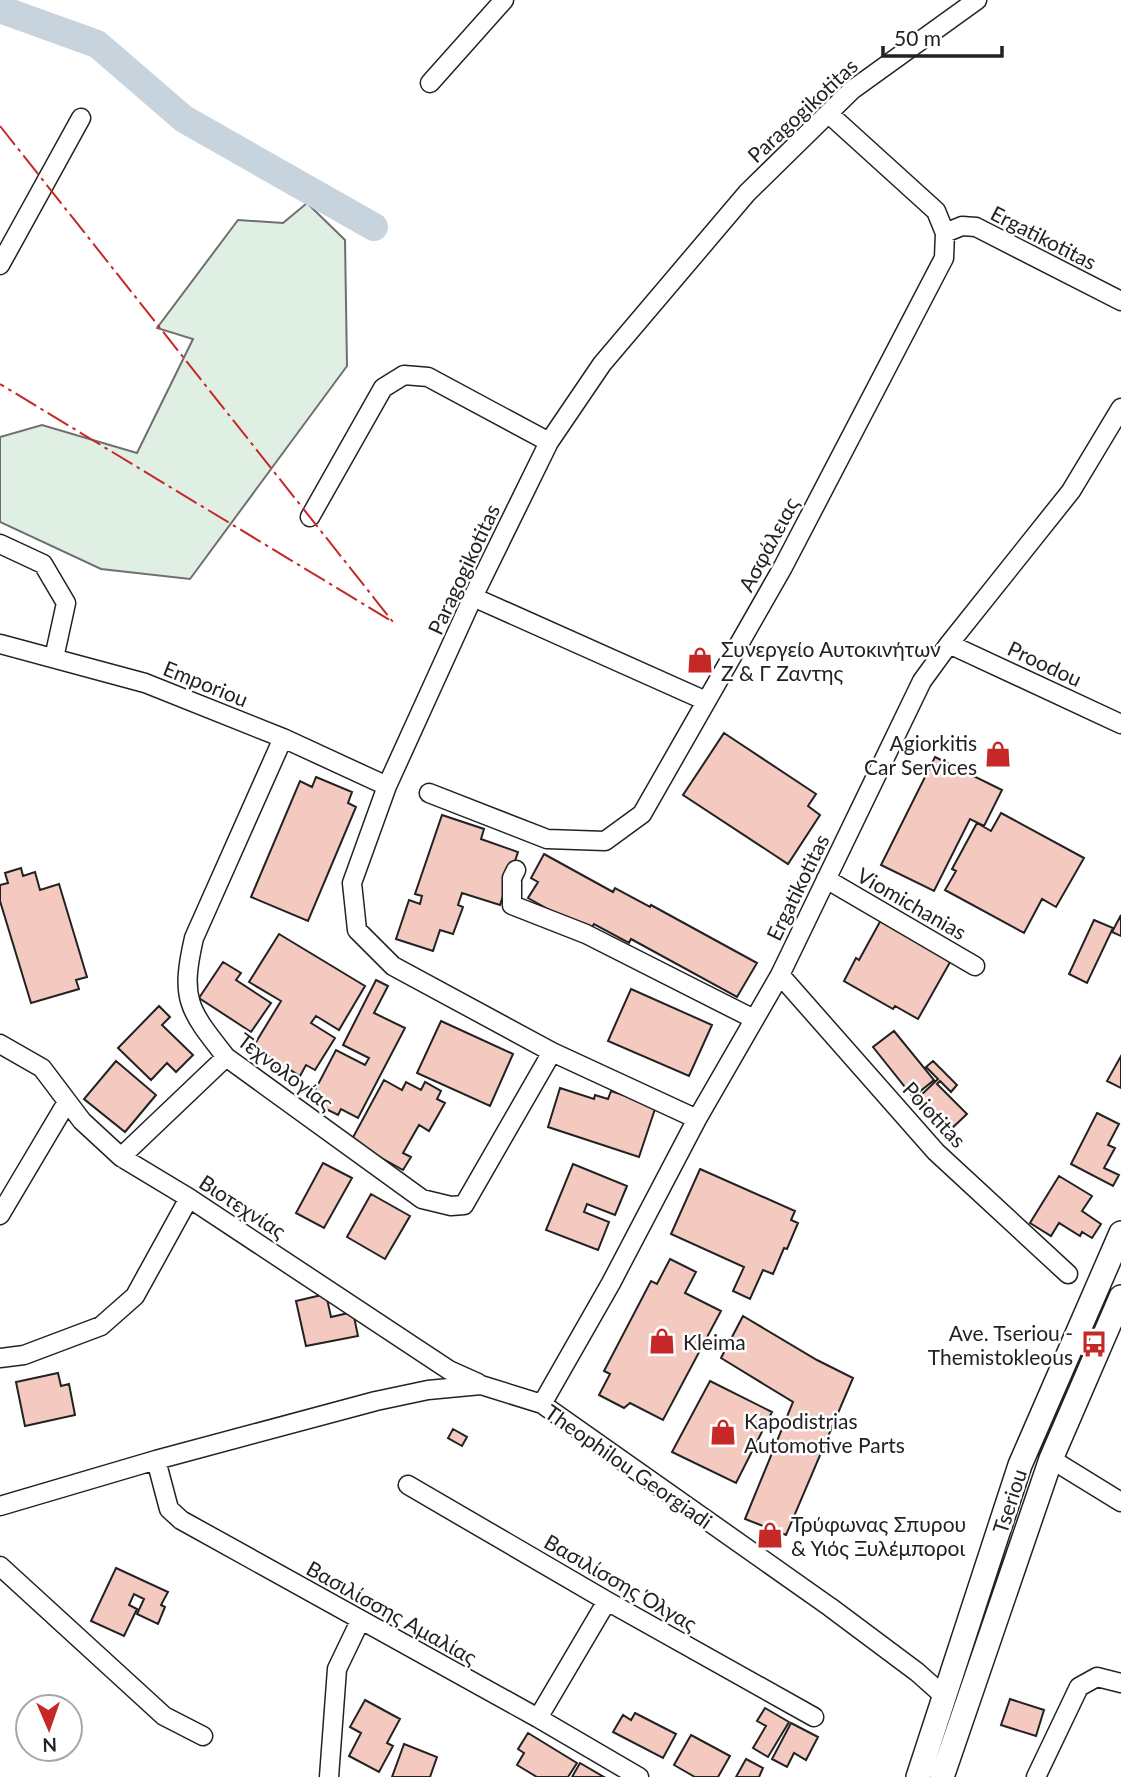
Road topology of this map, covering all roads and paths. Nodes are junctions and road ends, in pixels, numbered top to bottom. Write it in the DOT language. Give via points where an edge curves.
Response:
graph roads {
  1 [pos="504,0"];
  2 [pos="976,0"];
  3 [pos="430,83"];
  4 [pos="829,114"];
  5 [pos="81,118"];
  6 [pos="946,233"];
  7 [pos="0,265"];
  8 [pos="1121,301"];
  9 [pos="1121,408"];
  10 [pos="549,442"];
  11 [pos="310,517"];
  12 [pos="0,544"];
  13 [pos="473,597"];
  14 [pos="949,643"];
  15 [pos="0,644"];
  16 [pos="54,658"];
  17 [pos="706,701"];
  18 [pos="1121,724"];
  19 [pos="283,738"];
  20 [pos="387,786"];
  21 [pos="429,793"];
  22 [pos="516,870"];
  23 [pos="826,879"];
  24 [pos="975,966"];
  25 [pos="780,975"];
  26 [pos="754,1020"];
  27 [pos="0,1044"];
  28 [pos="552,1052"];
  29 [pos="226,1057"];
  30 [pos="67,1102"];
  31 [pos="698,1119"];
  32 [pos="121,1157"];
  33 [pos="189,1198"];
  34 [pos="0,1215"];
  35 [pos="1121,1233"];
  36 [pos="1068,1274"];
  37 [pos="1121,1297"];
  38 [pos="0,1357"];
  39 [pos="481,1385"];
  40 [pos="542,1404"];
  41 [pos="1051,1459"];
  42 [pos="156,1460"];
  43 [pos="408,1485"];
  44 [pos="1121,1502"];
  45 [pos="0,1506"];
  46 [pos="0,1566"];
  47 [pos="607,1601"];
  48 [pos="360,1621"];
  49 [pos="1121,1683"];
  50 [pos="944,1696"];
  51 [pos="964,1710"];
  52 [pos="538,1717"];
  53 [pos="814,1717"];
  54 [pos="203,1736"];
  55 [pos="330,1777"];
  56 [pos="639,1777"];
  57 [pos="918,1777"];
  58 [pos="942,1777"];
  59 [pos="1036,1777"];
  1 -- 3 [label="street"];
  2 -- 4 [label="street, Paragogikotitas" via="852,90"];
  4 -- 6 [label="street" via="936,211"];
  4 -- 10 [label="street, Paragogikotitas" via="747,193 601,364"];
  5 -- 7 [label="street"];
  6 -- 8 [label="street, Ergatikotitas" via="962,226 976,227"];
  6 -- 17 [label="street, Ασφάλειας" via="944,258 783,567"];
  9 -- 14 [label="street, Ergatikotitas" via="1071,491"];
  10 -- 11 [label="street" via="428,377 404,375 383,388"];
  10 -- 13 [label="street, Paragogikotitas"];
  12 -- 16 [label="street" via="43,564 66,603"];
  13 -- 17 [label="street"];
  13 -- 20 [label="street, Paragogikotitas"];
  14 -- 18 [label="street, Proodou"];
  14 -- 23 [label="street, Ergatikotitas" via="922,681"];
  15 -- 16 [label="street, Emporiou"];
  16 -- 19 [label="street, Emporiou" via="145,683"];
  17 -- 21 [label="street, Ασφάλειας" via="642,814 605,841 547,839"];
  19 -- 20 [label="street, Emporiou"];
  19 -- 29 [label="street, Τεχνολογίας" via="194,938 186,973 188,1000"];
  20 -- 28 [label="street, Paragogikotitas" via="352,883 356,930 393,966"];
  22 -- 26 [label="street" via="512,905 586,934"];
  23 -- 24 [label="street, Viomichanias"];
  23 -- 25 [label="street, Ergatikotitas"];
  25 -- 26 [label="street, Ergatikotitas"];
  25 -- 36 [label="street, Poiotitas" via="936,1152"];
  26 -- 31 [label="street, Ergatikotitas"];
  27 -- 30 [label="street, Βιοτεχνίας" via="42,1068"];
  28 -- 29 [label="street, Τεχνολογίας" via="464,1205 451,1206 422,1199"];
  28 -- 31 [label="street, Paragogikotitas"];
  29 -- 32 [label="street"];
  30 -- 32 [label="street, Βιοτεχνίας"];
  30 -- 34 [label="street"];
  31 -- 40 [label="street, Ergatikotitas"];
  32 -- 33 [label="street, Βιοτεχνίας"];
  33 -- 38 [label="street" via="135,1296 101,1326 24,1355"];
  33 -- 39 [label="street, Βιοτεχνίας" via="449,1370"];
  35 -- 50 [label="main road, Tseriou" via="1020,1465"];
  37 -- 41 [label="main road, Tseriou"];
  39 -- 40 [label="street, Theophilou Georgiadi"];
  39 -- 42 [label="street, Theophilou Georgiadi" via="376,1401"];
  40 -- 50 [label="street, Theophilou Georgiadi" via="830,1607"];
  41 -- 44 [label="street"];
  41 -- 51 [label="main road, Tseriou"];
  42 -- 45 [label="street, Theophilou Georgiadi"];
  42 -- 48 [label="street, Βασιλίσσης Αμαλίας" via="169,1509 181,1520"];
  43 -- 47 [label="street, Βασιλίσσης Όλγας"];
  46 -- 54 [label="street" via="164,1716"];
  47 -- 52 [label="street"];
  47 -- 53 [label="street, Βασιλίσσης Όλγας"];
  48 -- 52 [label="street, Βασιλίσσης Αμαλίας"];
  48 -- 55 [label="street" via="337,1669"];
  49 -- 59 [label="street" via="1097,1677 1079,1688"];
  50 -- 51 [label="main road, Theophilou Georgiadi"];
  50 -- 57 [label="main road, Tseriou"];
  51 -- 58 [label="main road, Tseriou"];
  52 -- 56 [label="street, Βασιλίσσης Αμαλίας"];
}
